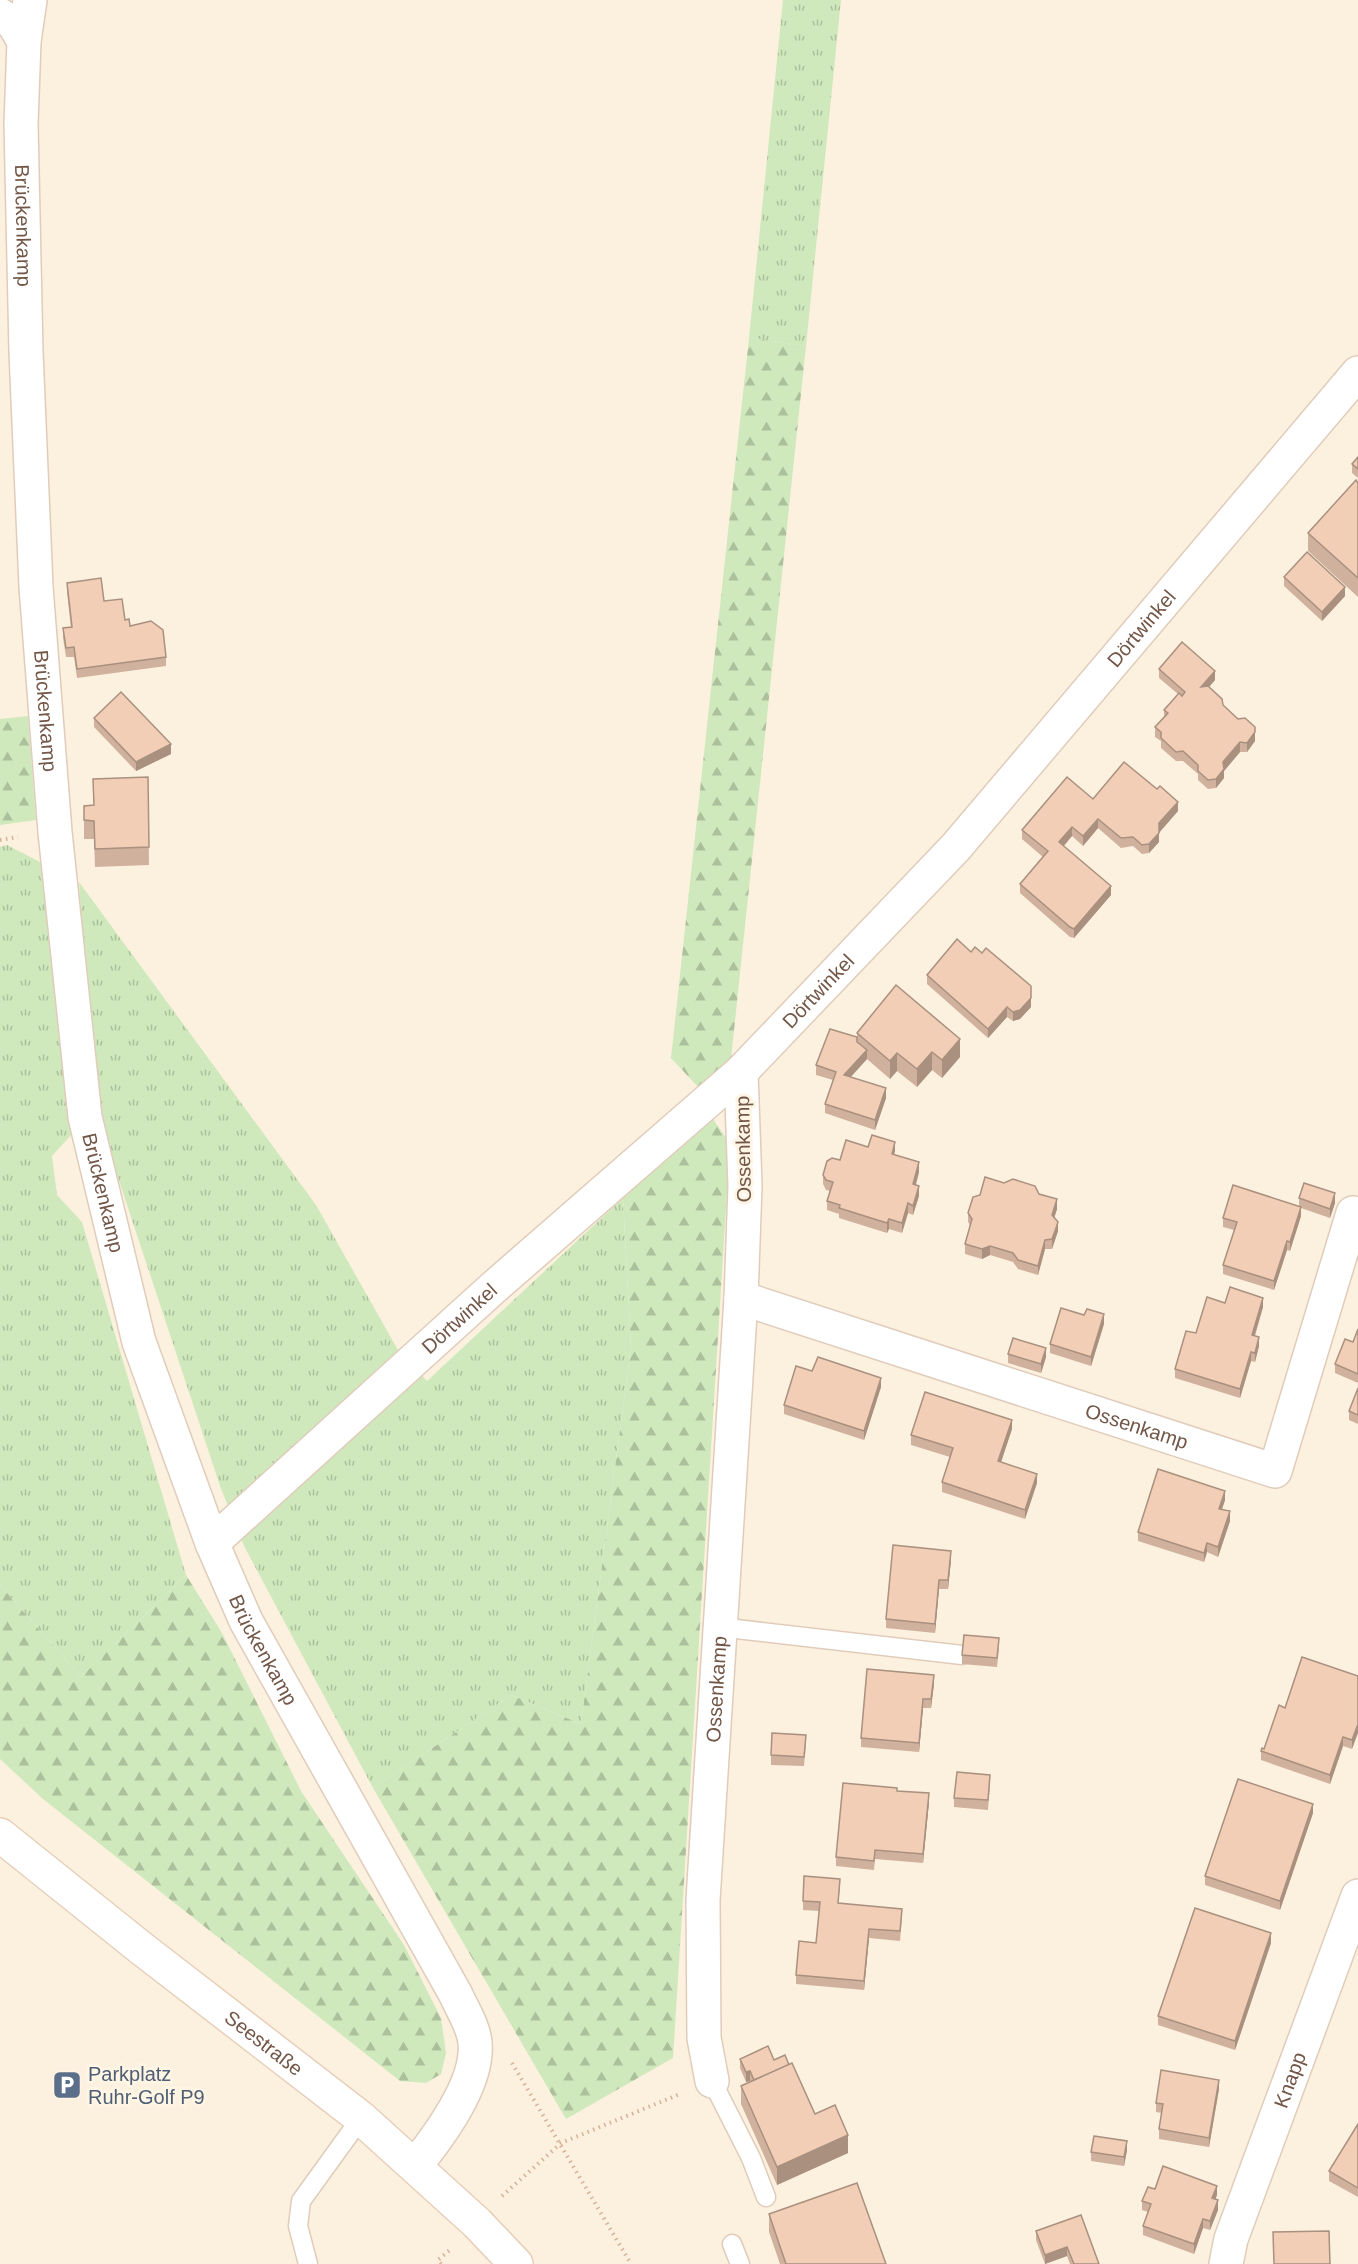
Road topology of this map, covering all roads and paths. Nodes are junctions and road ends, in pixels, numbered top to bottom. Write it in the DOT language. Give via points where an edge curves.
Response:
graph roads {
  1 [pos="30,0"];
  2 [pos="0,15"];
  3 [pos="24,41"];
  4 [pos="11,112"];
  5 [pos="1358,374"];
  6 [pos="741,1072"];
  7 [pos="1353,1213"];
  8 [pos="741,1298"];
  9 [pos="212,1543"];
  10 [pos="719,1628"];
  11 [pos="963,1655"];
  12 [pos="0,1835"];
  13 [pos="1358,1896"];
  14 [pos="512,2061"];
  15 [pos="712,2081"];
  16 [pos="361,2118"];
  17 [pos="561,2143"];
  18 [pos="415,2166"];
  19 [pos="766,2197"];
  20 [pos="477,2223"];
  21 [pos="732,2244"];
  22 [pos="308,2264"];
  23 [pos="516,2264"];
  24 [pos="631,2264"];
  25 [pos="740,2264"];
  26 [pos="1226,2264"];
  1 -- 3 [label="street, Brückenkamp"];
  2 -- 3 [label="street" via="13,23"];
  3 -- 4 [label="street, Brückenkamp"];
  4 -- 9 [label="street, Brückenkamp" via="36,587 55,832 85,1117 139,1342"];
  5 -- 6 [label="street, Dörtwinkel" via="957,847"];
  6 -- 8 [label="street, Ossenkamp" via="745,1186"];
  6 -- 9 [label="street, Dörtwinkel" via="493,1288"];
  7 -- 8 [label="street, Ossenkamp" via="1275,1471"];
  8 -- 10 [label="street, Ossenkamp"];
  9 -- 18 [label="street, Brückenkamp" via="246,1621 456,1995 475,2040 476,2057 470,2079 441,2134"];
  10 -- 11 [label="lane"];
  10 -- 15 [label="street, Ossenkamp" via="703,1900 704,2038"];
  12 -- 16 [label="street, Seestraße"];
  13 -- 26 [label="street, Knapp" via="1231,2239"];
  14 -- 17 [label="path"];
  15 -- 17 [label="path"];
  15 -- 19 [label="lane"];
  16 -- 18 [label="street, Seestraße"];
  16 -- 22 [label="lane" via="301,2201 298,2226"];
  17 -- 20 [label="path"];
  17 -- 24 [label="path"];
  18 -- 20 [label="street, Seestraße"];
  20 -- 23 [label="street, Seestraße"];
  21 -- 25 [label="lane"];
}
